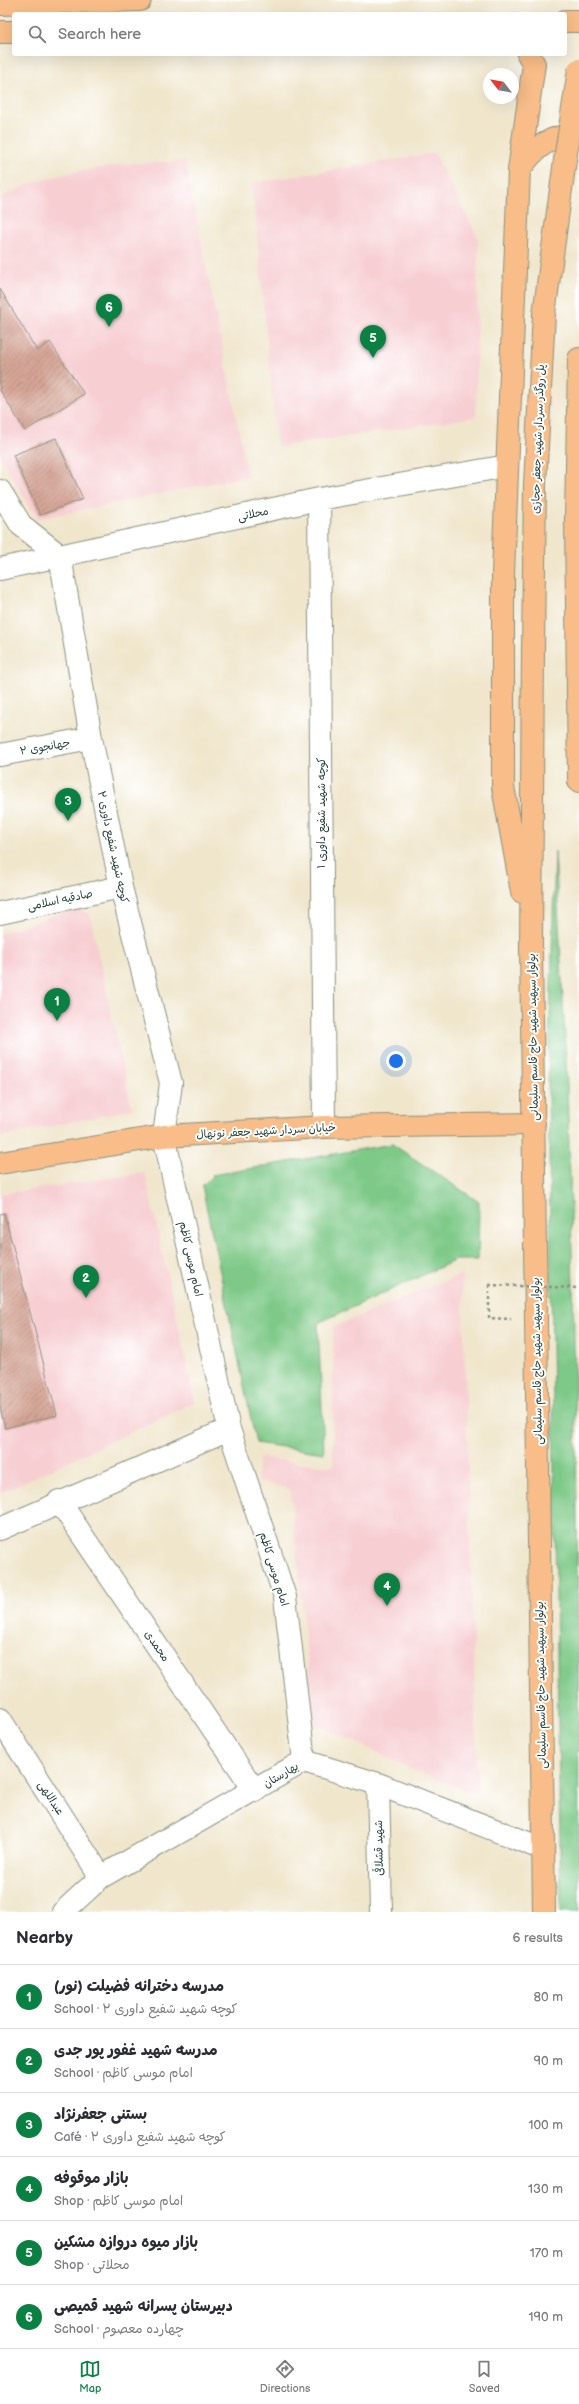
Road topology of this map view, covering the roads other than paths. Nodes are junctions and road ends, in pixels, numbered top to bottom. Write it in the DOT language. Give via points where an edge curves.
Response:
graph roads {
  1 [pos="140,0"];
  2 [pos="0,4"];
  3 [pos="567,21"];
  4 [pos="579,21"];
  5 [pos="0,32"];
  6 [pos="12,32"];
  7 [pos="529,56"];
  8 [pos="579,70"];
  9 [pos="579,135"];
  10 [pos="519,170"];
  11 [pos="579,359"];
  12 [pos="507,466"];
  13 [pos="0,491"];
  14 [pos="319,499"];
  15 [pos="60,556"];
  16 [pos="0,569"];
  17 [pos="91,738"];
  18 [pos="0,755"];
  19 [pos="579,782"];
  20 [pos="532,810"];
  21 [pos="121,887"];
  22 [pos="0,913"];
  23 [pos="531,948"];
  24 [pos="534,1124"];
  25 [pos="324,1127"];
  26 [pos="164,1136"];
  27 [pos="0,1163"];
  28 [pos="229,1428"];
  29 [pos="59,1502"];
  30 [pos="0,1529"];
  31 [pos="0,1719"];
  32 [pos="304,1761"];
  33 [pos="378,1784"];
  34 [pos="255,1791"];
  35 [pos="543,1849"];
  36 [pos="101,1877"];
  37 [pos="63,1912"];
  38 [pos="381,1912"];
  39 [pos="544,1912"];
  1 -- 2 [label="main road"];
  3 -- 4 [label="main road"];
  5 -- 6 [label="main road"];
  7 -- 10 [label="main road" via="534,64"];
  8 -- 20 [label="main road, پل روگذر سردار شهید جعفر حجازی, bridge" via="544,314 535,484"];
  9 -- 10 [label="main road" via="567,135 547,141 531,153"];
  10 -- 12 [label="main road"];
  11 -- 19 [label="main road" via="576,527"];
  12 -- 14 [label="street, محلاتی"];
  12 -- 23 [label="main road" via="503,574 503,787"];
  13 -- 15 [label="street" via="21,525"];
  14 -- 15 [label="street, محلاتی"];
  14 -- 25 [label="street, کوچه شهید شفیع داوری ۱"];
  15 -- 16 [label="street, محلاتی"];
  15 -- 17 [label="street, کوچه شهید شفیع داوری ۲"];
  17 -- 18 [label="street, جهانجوی ۲"];
  17 -- 21 [label="street, کوچه شهید شفیع داوری ۲"];
  20 -- 23 [label="main road, بولوار سپهبد شهید حاج قاسم سلیمانی"];
  21 -- 22 [label="street, صادقیه اسلامی"];
  21 -- 26 [label="street, کوچه شهید شفیع داوری ۲" via="171,1083"];
  23 -- 24 [label="main road, بولوار سپهبد شهید حاج قاسم سلیمانی"];
  24 -- 25 [label="main road, خیابان سردار شهید جعفر نونهال"];
  24 -- 35 [label="main road, بولوار سپهبد شهید حاج قاسم سلیمانی"];
  25 -- 26 [label="main road, خیابان سردار شهید جعفر نونهال"];
  26 -- 27 [label="main road, خیابان سردار شهید جعفر نونهال"];
  26 -- 28 [label="street, امام موسی کاظم"];
  28 -- 29 [label="street"];
  28 -- 32 [label="street, امام موسی کاظم" via="286,1597"];
  29 -- 30 [label="street"];
  29 -- 34 [label="street, محمدی"];
  31 -- 36 [label="street, عبداللهی"];
  32 -- 33 [label="street, بهارستان"];
  32 -- 34 [label="street, بهارستان"];
  33 -- 35 [label="street, بهارستان"];
  33 -- 38 [label="street, شهید قشلاقی"];
  34 -- 36 [label="street, بهارستان"];
  35 -- 39 [label="main road, بولوار سپهبد شهید حاج قاسم سلیمانی"];
  36 -- 37 [label="street, بهارستان"];
}
